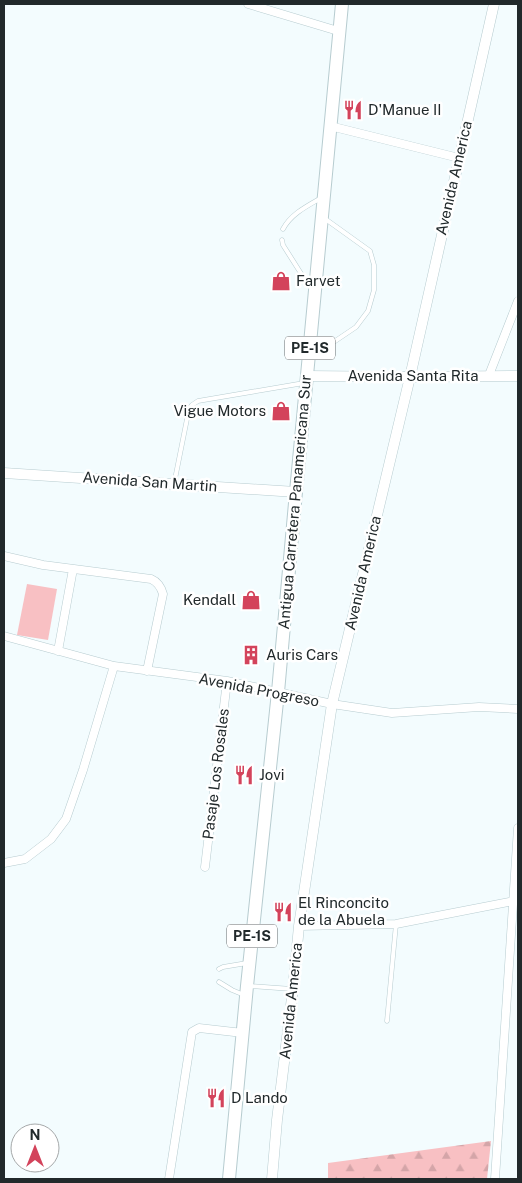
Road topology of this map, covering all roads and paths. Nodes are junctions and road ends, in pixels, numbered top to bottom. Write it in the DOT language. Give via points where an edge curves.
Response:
graph roads {
  1 [pos="248,4"];
  2 [pos="342,4"];
  3 [pos="494,4"];
  4 [pos="278,8"];
  5 [pos="338,31"];
  6 [pos="330,126"];
  7 [pos="459,158"];
  8 [pos="323,197"];
  9 [pos="322,216"];
  10 [pos="283,229"];
  11 [pos="282,240"];
  12 [pos="315,290"];
  13 [pos="518,300"];
  14 [pos="309,359"];
  15 [pos="489,375"];
  16 [pos="518,376"];
  17 [pos="410,377"];
  18 [pos="307,379"];
  19 [pos="4,473"];
  20 [pos="174,484"];
  21 [pos="296,492"];
  22 [pos="4,556"];
  23 [pos="73,569"];
  24 [pos="4,636"];
  25 [pos="58,651"];
  26 [pos="114,666"];
  27 [pos="147,671"];
  28 [pos="227,681"];
  29 [pos="278,692"];
  30 [pos="332,704"];
  31 [pos="518,709"];
  32 [pos="518,828"];
  33 [pos="4,863"];
  34 [pos="205,867"];
  35 [pos="514,901"];
  36 [pos="396,924"];
  37 [pos="299,926"];
  38 [pos="249,963"];
  39 [pos="219,969"];
  40 [pos="219,982"];
  41 [pos="294,989"];
  42 [pos="246,991"];
  43 [pos="387,1021"];
  44 [pos="243,1033"];
  45 [pos="169,1179"];
  46 [pos="229,1179"];
  47 [pos="272,1179"];
  48 [pos="495,1179"];
  1 -- 4 [label="street"];
  2 -- 5 [label="highway, Antigua Carretera Panamericana Sur / PE-1S"];
  3 -- 7 [label="street, Avenida America"];
  4 -- 5 [label="street"];
  5 -- 6 [label="highway, Antigua Carretera Panamericana Sur / PE-1S"];
  6 -- 7 [label="street"];
  6 -- 8 [label="highway, Antigua Carretera Panamericana Sur / PE-1S"];
  7 -- 17 [label="street, Avenida America"];
  8 -- 9 [label="highway, Antigua Carretera Panamericana Sur / PE-1S"];
  8 -- 10 [label="lane" via="298,212"];
  9 -- 12 [label="highway, Antigua Carretera Panamericana Sur / PE-1S"];
  9 -- 14 [label="lane" via="370,251 374,265 374,290 368,311 356,327"];
  11 -- 12 [label="lane" via="293,262"];
  12 -- 14 [label="highway, Antigua Carretera Panamericana Sur / PE-1S"];
  13 -- 15 [label="street"];
  14 -- 18 [label="highway, Antigua Carretera Panamericana Sur / PE-1S"];
  15 -- 16 [label="street, Avenida Santa Rita"];
  15 -- 17 [label="street, Avenida Santa Rita"];
  17 -- 18 [label="street, Avenida Santa Rita"];
  17 -- 30 [label="street, Avenida America"];
  18 -- 20 [label="lane" via="192,405"];
  18 -- 21 [label="highway, Antigua Carretera Panamericana Sur / PE-1S"];
  19 -- 20 [label="street, Avenida San Martin"];
  20 -- 21 [label="street, Avenida San Martin"];
  21 -- 29 [label="highway, Antigua Carretera Panamericana Sur / PE-1S"];
  22 -- 23 [label="street"];
  23 -- 25 [label="street"];
  23 -- 27 [label="street" via="151,579 159,585 163,594"];
  24 -- 25 [label="street, Avenida Progreso"];
  25 -- 26 [label="street, Avenida Progreso"];
  26 -- 27 [label="street, Avenida Progreso"];
  26 -- 33 [label="street" via="66,819 51,840 25,859"];
  27 -- 28 [label="street, Avenida Progreso"];
  28 -- 29 [label="street, Avenida Progreso"];
  28 -- 34 [label="street, Pasaje Los Rosales"];
  29 -- 30 [label="street, Avenida Progreso"];
  29 -- 38 [label="highway, Antigua Carretera Panamericana Sur / PE-1S"];
  30 -- 31 [label="street, Avenida Progreso" via="392,713 479,706"];
  30 -- 37 [label="street, Avenida America"];
  32 -- 35 [label="street"];
  35 -- 36 [label="street"];
  35 -- 48 [label="street"];
  36 -- 37 [label="street"];
  36 -- 43 [label="lane"];
  37 -- 41 [label="street, Avenida America"];
  38 -- 39 [label="lane"];
  38 -- 42 [label="highway, Antigua Carretera Panamericana Sur / PE-1S"];
  40 -- 42 [label="lane" via="232,990"];
  41 -- 42 [label="lane"];
  41 -- 47 [label="street, Avenida America"];
  42 -- 44 [label="highway, Antigua Carretera Panamericana Sur / PE-1S"];
  44 -- 45 [label="street" via="199,1028 192,1032"];
  44 -- 46 [label="highway, Antigua Carretera Panamericana Sur / PE-1S"];
}
